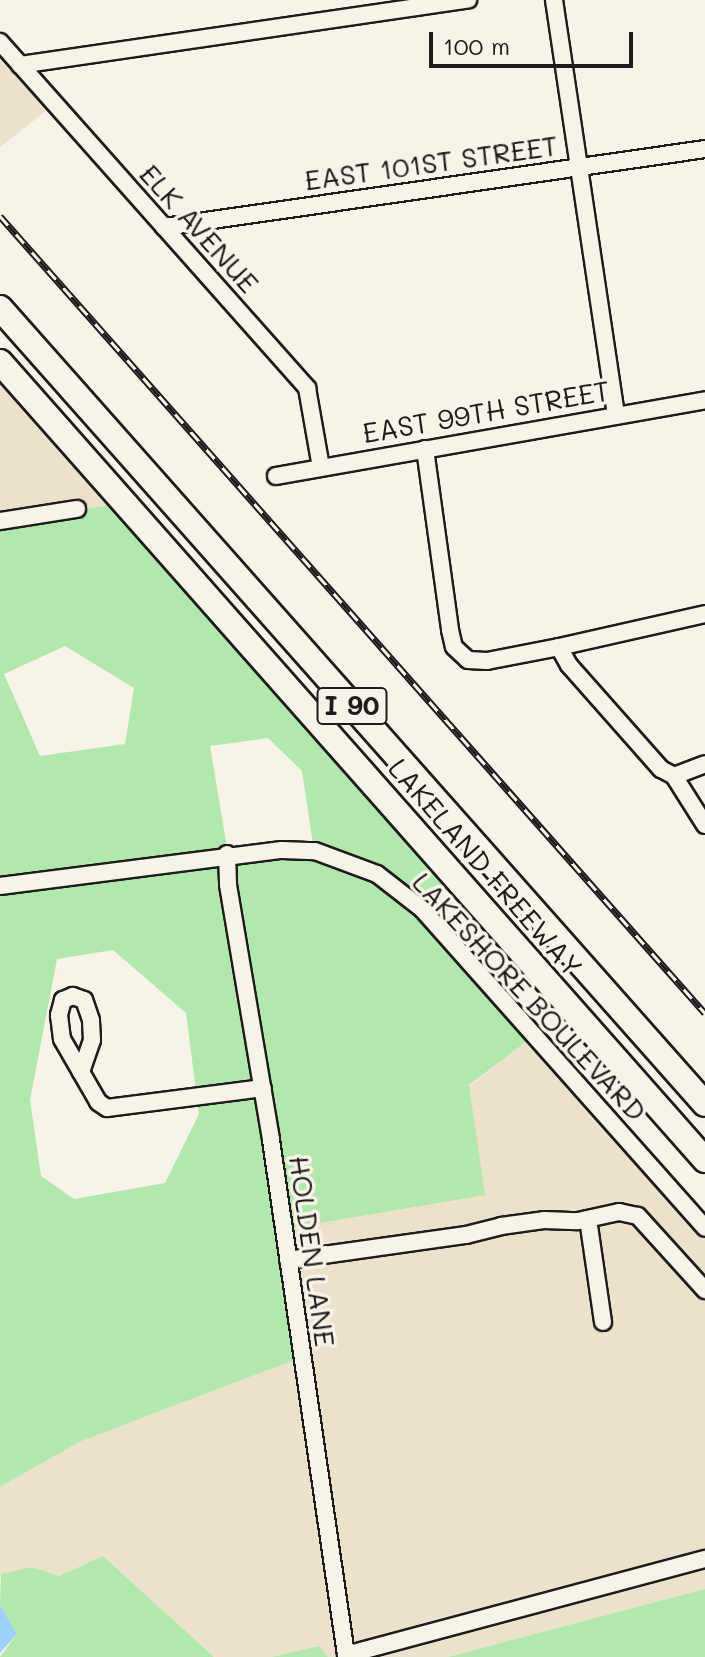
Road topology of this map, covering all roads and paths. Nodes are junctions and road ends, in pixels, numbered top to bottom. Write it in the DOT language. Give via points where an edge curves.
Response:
graph roads {
  1 [pos="468,0"];
  2 [pos="554,0"];
  3 [pos="0,42"];
  4 [pos="20,65"];
  5 [pos="705,149"];
  6 [pos="577,167"];
  7 [pos="164,227"];
  8 [pos="0,308"];
  9 [pos="0,362"];
  10 [pos="705,400"];
  11 [pos="616,415"];
  12 [pos="425,449"];
  13 [pos="321,467"];
  14 [pos="276,476"];
  15 [pos="77,509"];
  16 [pos="0,521"];
  17 [pos="705,614"];
  18 [pos="559,647"];
  19 [pos="705,764"];
  20 [pos="674,776"];
  21 [pos="705,825"];
  22 [pos="227,854"];
  23 [pos="0,886"];
  24 [pos="81,1072"];
  25 [pos="263,1088"];
  26 [pos="705,1104"];
  27 [pos="705,1160"];
  28 [pos="588,1219"];
  29 [pos="705,1228"];
  30 [pos="288,1260"];
  31 [pos="705,1290"];
  32 [pos="603,1322"];
  33 [pos="705,1559"];
  1 -- 4 [label="street"];
  2 -- 6 [label="street"];
  3 -- 4 [label="street, ELK AVENUE"];
  4 -- 7 [label="street, ELK AVENUE"];
  5 -- 6 [label="street, EAST 101ST STREET"];
  6 -- 7 [label="street, EAST 101ST STREET"];
  6 -- 11 [label="street"];
  7 -- 13 [label="street, ELK AVENUE" via="307,388"];
  8 -- 26 [label="highway, LAKELAND FREEWAY / I 90"];
  9 -- 27 [label="highway, LAKELAND FREEWAY / I 90"];
  10 -- 11 [label="street, EAST 99TH STREET"];
  11 -- 12 [label="street, EAST 99TH STREET"];
  12 -- 13 [label="street, EAST 99TH STREET"];
  12 -- 18 [label="street" via="454,647 468,660 487,661"];
  13 -- 14 [label="street, EAST 99TH STREET"];
  15 -- 16 [label="street"];
  17 -- 18 [label="street"];
  18 -- 20 [label="street" via="661,769"];
  19 -- 20 [label="street"];
  20 -- 21 [label="street"];
  22 -- 23 [label="street, LAKESHORE BOULEVARD"];
  22 -- 25 [label="street, HOLDEN LANE"];
  22 -- 29 [label="street, LAKESHORE BOULEVARD" via="315,851 346,860 400,889"];
  24 -- 25 [label="street" via="107,1108"];
  25 -- 30 [label="street, HOLDEN LANE"];
  28 -- 30 [label="street" via="544,1220"];
  28 -- 31 [label="street" via="619,1212 638,1216"];
  28 -- 32 [label="street"];
  30 -- 33 [label="street, HOLDEN LANE" via="346,1655"];
}
